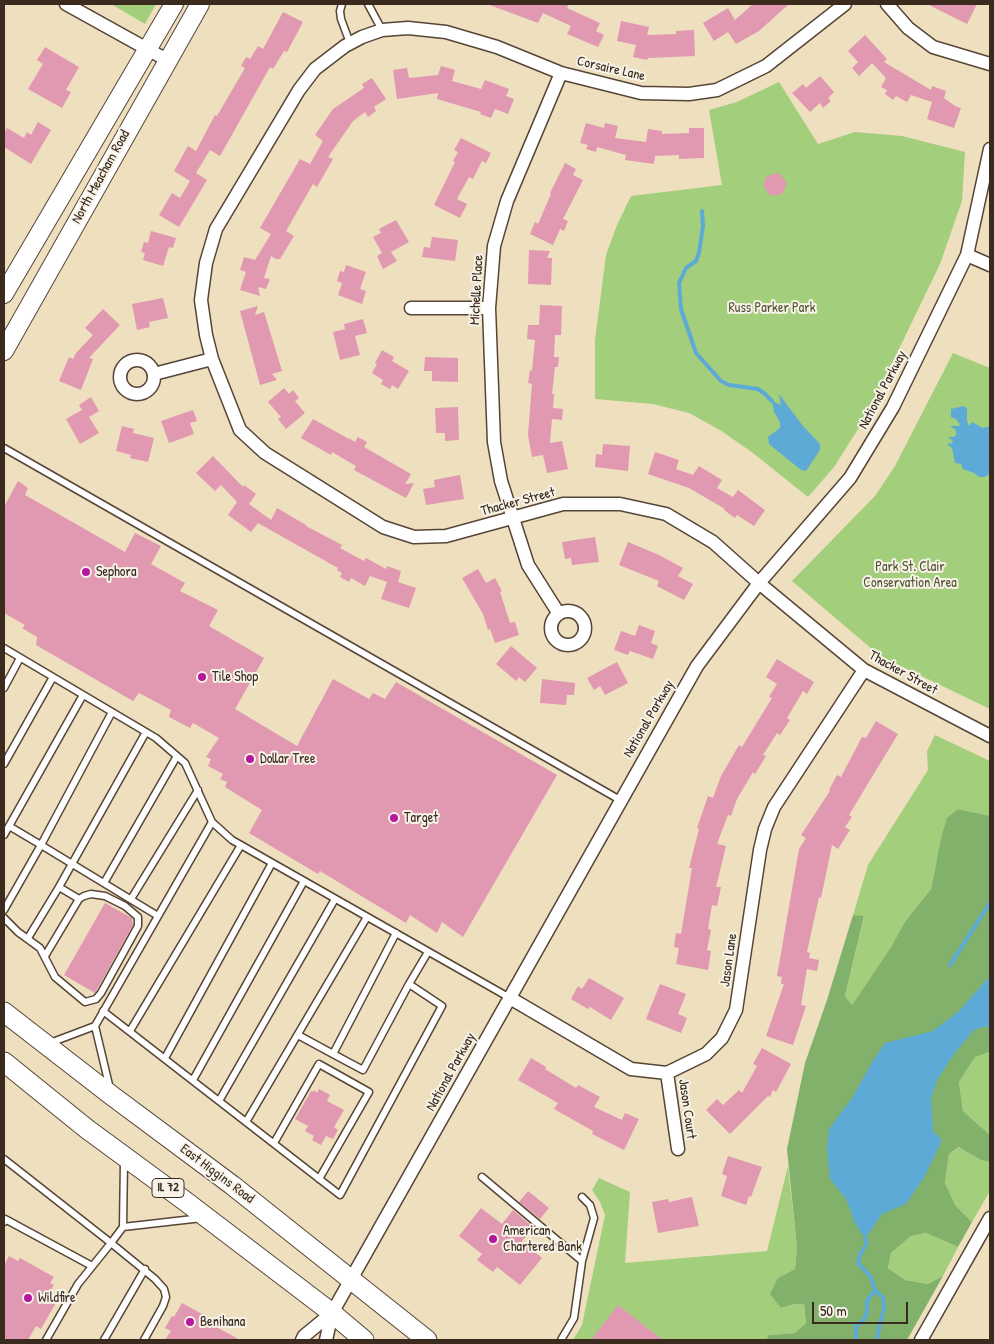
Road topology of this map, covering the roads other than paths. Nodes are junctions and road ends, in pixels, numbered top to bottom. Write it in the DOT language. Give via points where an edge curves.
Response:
graph roads {
  1 [pos="66,4"];
  2 [pos="174,4"];
  3 [pos="200,4"];
  4 [pos="342,4"];
  5 [pos="368,4"];
  6 [pos="845,4"];
  7 [pos="887,4"];
  8 [pos="382,30"];
  9 [pos="350,43"];
  10 [pos="147,50"];
  11 [pos="167,60"];
  12 [pos="990,64"];
  13 [pos="561,73"];
  14 [pos="990,149"];
  15 [pos="967,255"];
  16 [pos="990,265"];
  17 [pos="4,294"];
  18 [pos="410,308"];
  19 [pos="489,308"];
  20 [pos="4,351"];
  21 [pos="212,358"];
  22 [pos="154,374"];
  23 [pos="4,448"];
  24 [pos="512,518"];
  25 [pos="759,583"];
  26 [pos="559,614"];
  27 [pos="4,648"];
  28 [pos="20,658"];
  29 [pos="864,670"];
  30 [pos="53,677"];
  31 [pos="4,688"];
  32 [pos="83,695"];
  33 [pos="112,712"];
  34 [pos="146,732"];
  35 [pos="990,736"];
  36 [pos="177,756"];
  37 [pos="4,764"];
  38 [pos="198,790"];
  39 [pos="620,800"];
  40 [pos="212,822"];
  41 [pos="9,826"];
  42 [pos="4,835"];
  43 [pos="41,845"];
  44 [pos="241,845"];
  45 [pos="272,863"];
  46 [pos="72,864"];
  47 [pos="304,881"];
  48 [pos="104,883"];
  49 [pos="59,887"];
  50 [pos="79,899"];
  51 [pos="131,899"];
  52 [pos="335,899"];
  53 [pos="4,910"];
  54 [pos="158,916"];
  55 [pos="367,917"];
  56 [pos="4,918"];
  57 [pos="396,933"];
  58 [pos="28,938"];
  59 [pos="428,952"];
  60 [pos="45,956"];
  61 [pos="410,984"];
  62 [pos="510,998"];
  63 [pos="103,1011"];
  64 [pos="4,1012"];
  65 [pos="95,1026"];
  66 [pos="130,1031"];
  67 [pos="298,1035"];
  68 [pos="46,1045"];
  69 [pos="333,1054"];
  70 [pos="165,1058"];
  71 [pos="4,1062"];
  72 [pos="667,1073"];
  73 [pos="193,1080"];
  74 [pos="112,1095"];
  75 [pos="219,1101"];
  76 [pos="246,1122"];
  77 [pos="274,1143"];
  78 [pos="678,1150"];
  79 [pos="124,1156"];
  80 [pos="4,1159"];
  81 [pos="482,1177"];
  82 [pos="319,1179"];
  83 [pos="582,1197"];
  84 [pos="207,1217"];
  85 [pos="990,1218"];
  86 [pos="4,1222"];
  87 [pos="123,1227"];
  88 [pos="111,1243"];
  89 [pos="582,1261"];
  90 [pos="92,1266"];
  91 [pos="144,1269"];
  92 [pos="351,1280"];
  93 [pos="332,1313"];
  94 [pos="46,1340"];
  95 [pos="104,1340"];
  96 [pos="144,1340"];
  97 [pos="302,1340"];
  98 [pos="326,1340"];
  99 [pos="364,1340"];
  100 [pos="427,1340"];
  101 [pos="562,1340"];
  102 [pos="921,1340"];
  1 -- 10 [label="street"];
  2 -- 10 [label="main road, North Meacham Road"];
  3 -- 11 [label="main road, North Meacham Road"];
  4 -- 9 [label="lane" via="341,18"];
  5 -- 8 [label="lane"];
  6 -- 13 [label="street, Corsaire Lane" via="766,66 717,90 689,94 641,93"];
  7 -- 12 [label="street" via="908,28 933,47"];
  8 -- 9 [label="street, Corsaire Lane"];
  8 -- 13 [label="street, Corsaire Lane" via="408,28 446,32 497,47"];
  9 -- 21 [label="street, Corsaire Lane" via="315,69 298,90 216,230 206,264 201,300"];
  10 -- 11 [label="street"];
  10 -- 17 [label="main road, North Meacham Road"];
  11 -- 20 [label="main road, North Meacham Road"];
  13 -- 19 [label="street, Michelle Place" via="507,201 494,246"];
  14 -- 15 [label="street, National Parkway"];
  15 -- 16 [label="street"];
  15 -- 25 [label="street, National Parkway" via="893,407 850,478"];
  18 -- 19 [label="street"];
  19 -- 24 [label="street, Michelle Place" via="494,442"];
  21 -- 22 [label="street"];
  21 -- 24 [label="street, Thacker Street" via="240,430 265,453 383,527 414,537 446,536"];
  23 -- 39 [label="lane"];
  24 -- 25 [label="street, Thacker Street" via="563,504 620,504 666,514 713,542"];
  24 -- 26 [label="street, Michelle Place" via="528,565"];
  25 -- 29 [label="street, Thacker Street"];
  25 -- 39 [label="street, National Parkway" via="697,666"];
  27 -- 28 [label="lane"];
  28 -- 30 [label="lane"];
  28 -- 31 [label="lane"];
  29 -- 35 [label="street, Thacker Street"];
  29 -- 72 [label="street, Jason Lane" via="774,807 764,829 736,1010 722,1038 706,1054"];
  30 -- 32 [label="lane"];
  30 -- 37 [label="lane"];
  32 -- 33 [label="lane"];
  32 -- 41 [label="lane"];
  33 -- 34 [label="lane"];
  33 -- 43 [label="lane"];
  34 -- 36 [label="lane"];
  34 -- 46 [label="lane"];
  36 -- 38 [label="lane" via="185,763"];
  36 -- 48 [label="lane"];
  38 -- 40 [label="lane"];
  38 -- 51 [label="lane"];
  39 -- 62 [label="street, National Parkway"];
  40 -- 44 [label="lane"];
  40 -- 54 [label="lane"];
  41 -- 42 [label="lane"];
  41 -- 43 [label="lane"];
  43 -- 46 [label="lane"];
  43 -- 53 [label="lane"];
  44 -- 45 [label="lane"];
  44 -- 66 [label="lane"];
  45 -- 47 [label="lane"];
  45 -- 70 [label="lane"];
  46 -- 48 [label="lane"];
  46 -- 49 [label="lane"];
  47 -- 52 [label="lane"];
  47 -- 73 [label="lane"];
  48 -- 51 [label="lane"];
  49 -- 50 [label="lane"];
  49 -- 58 [label="lane"];
  50 -- 60 [label="lane"];
  50 -- 60 [label="lane" via="98,894 125,906 138,917 138,926 101,993 91,1002 81,1000 55,978"];
  51 -- 54 [label="lane"];
  52 -- 55 [label="lane"];
  52 -- 75 [label="lane"];
  54 -- 63 [label="lane"];
  55 -- 57 [label="lane"];
  55 -- 67 [label="lane"];
  56 -- 58 [label="lane"];
  57 -- 59 [label="lane"];
  57 -- 69 [label="lane"];
  58 -- 60 [label="lane"];
  59 -- 61 [label="lane"];
  59 -- 62 [label="lane"];
  61 -- 69 [label="lane" via="363,1070"];
  61 -- 82 [label="lane" via="442,1006 340,1195"];
  62 -- 72 [label="street" via="631,1069"];
  62 -- 92 [label="street, National Parkway"];
  63 -- 65 [label="lane"];
  63 -- 66 [label="lane"];
  64 -- 68 [label="main road, East Higgins Road"];
  65 -- 68 [label="lane"];
  65 -- 74 [label="lane"];
  66 -- 70 [label="lane"];
  67 -- 69 [label="lane"];
  67 -- 76 [label="lane"];
  68 -- 74 [label="main road, East Higgins Road"];
  70 -- 73 [label="lane"];
  71 -- 79 [label="main road, IL 72"];
  72 -- 78 [label="street, Jason Court"];
  73 -- 75 [label="lane"];
  74 -- 92 [label="main road, East Higgins Road"];
  75 -- 76 [label="lane"];
  76 -- 77 [label="lane"];
  77 -- 82 [label="lane"];
  77 -- 82 [label="lane" via="319,1064 369,1092"];
  79 -- 84 [label="main road, IL 72"];
  79 -- 87 [label="lane"];
  80 -- 88 [label="lane"];
  81 -- 89 [label="lane"];
  83 -- 89 [label="lane" via="590,1205 594,1218"];
  84 -- 87 [label="lane"];
  84 -- 93 [label="main road, IL 72"];
  85 -- 102 [label="street"];
  86 -- 90 [label="lane" via="5,1219"];
  87 -- 88 [label="lane"];
  88 -- 90 [label="lane"];
  88 -- 91 [label="lane"];
  89 -- 101 [label="lane" via="574,1318"];
  90 -- 94 [label="lane"];
  91 -- 95 [label="lane"];
  91 -- 96 [label="lane" via="164,1289 166,1297"];
  92 -- 93 [label="street, National Parkway"];
  92 -- 100 [label="main road, East Higgins Road"];
  93 -- 97 [label="street, National Parkway"];
  93 -- 98 [label="street, National Parkway"];
  93 -- 99 [label="main road, IL 72"];
}
